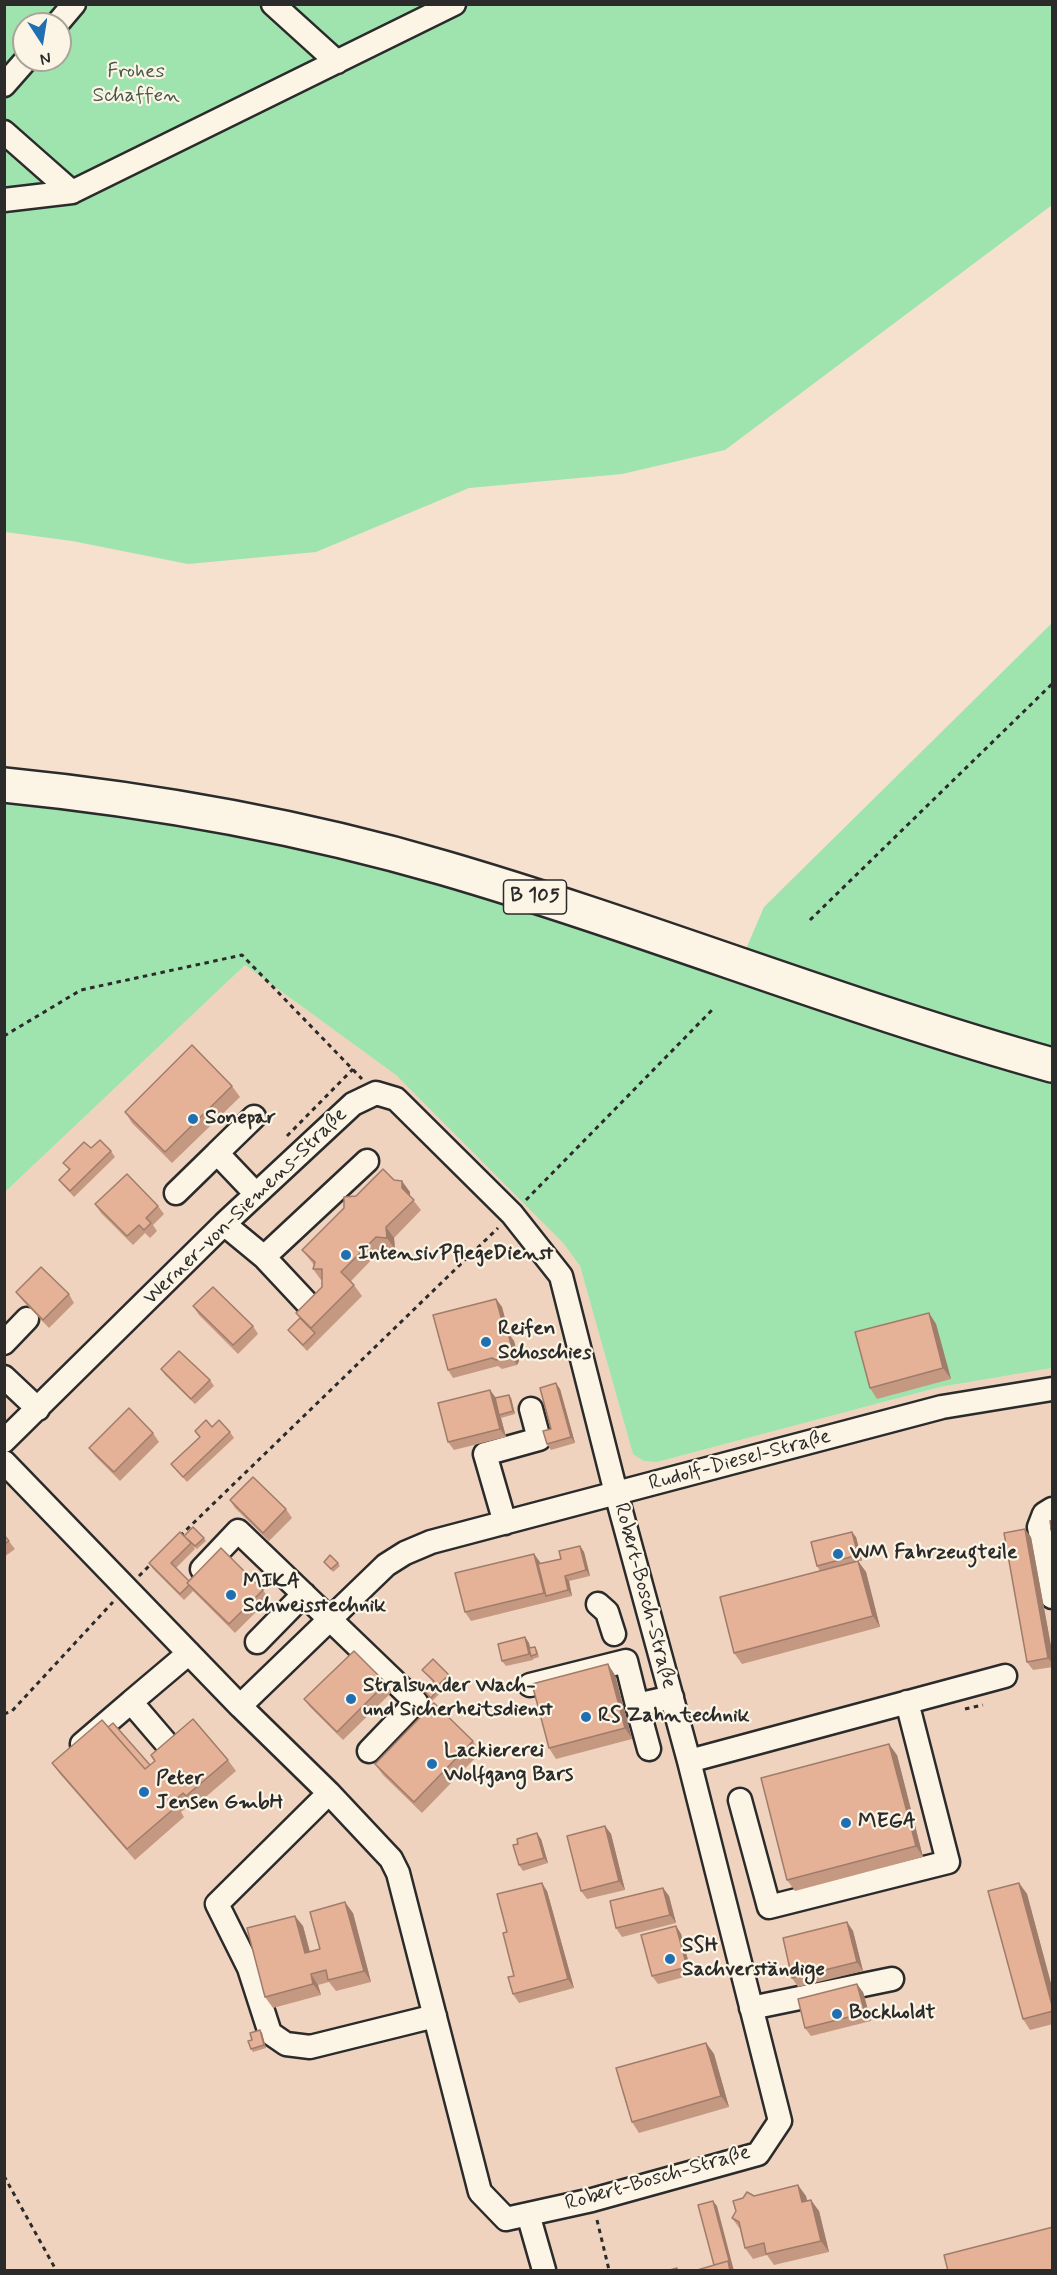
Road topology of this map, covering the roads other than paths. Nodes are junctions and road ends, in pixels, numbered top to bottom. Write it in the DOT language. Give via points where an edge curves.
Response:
graph roads {
  1 [pos="273,4"];
  2 [pos="454,4"];
  3 [pos="337,62"];
  4 [pos="15,72"];
  5 [pos="4,85"];
  6 [pos="4,132"];
  7 [pos="72,192"];
  8 [pos="4,200"];
  9 [pos="4,785"];
  10 [pos="1053,1065"];
  11 [pos="254,1117"];
  12 [pos="217,1153"];
  13 [pos="367,1161"];
  14 [pos="176,1192"];
  15 [pos="256,1194"];
  16 [pos="224,1224"];
  17 [pos="264,1257"];
  18 [pos="308,1304"];
  19 [pos="27,1319"];
  20 [pos="4,1343"];
  21 [pos="4,1377"];
  22 [pos="1053,1389"];
  23 [pos="39,1409"];
  24 [pos="531,1409"];
  25 [pos="4,1441"];
  26 [pos="4,1462"];
  27 [pos="616,1493"];
  28 [pos="1053,1509"];
  29 [pos="505,1523"];
  30 [pos="202,1569"];
  31 [pos="304,1594"];
  32 [pos="1053,1597"];
  33 [pos="598,1604"];
  34 [pos="329,1618"];
  35 [pos="614,1634"];
  36 [pos="257,1642"];
  37 [pos="189,1653"];
  38 [pos="1005,1676"];
  39 [pos="530,1686"];
  40 [pos="672,1697"];
  41 [pos="131,1702"];
  42 [pos="907,1702"];
  43 [pos="240,1706"];
  44 [pos="637,1706"];
  45 [pos="166,1744"];
  46 [pos="648,1749"];
  47 [pos="369,1751"];
  48 [pos="63,1761"];
  49 [pos="689,1761"];
  50 [pos="329,1793"];
  51 [pos="740,1800"];
  52 [pos="892,1979"];
  53 [pos="752,2008"];
  54 [pos="435,2016"];
  55 [pos="528,2214"];
  56 [pos="544,2271"];
  1 -- 3 [label="street"];
  2 -- 3 [label="street"];
  3 -- 7 [label="street"];
  4 -- 5 [label="street"];
  6 -- 7 [label="street"];
  7 -- 8 [label="street"];
  9 -- 10 [label="highway, B 105" via="181,808 356,844 560,904"];
  11 -- 12 [label="street"];
  12 -- 14 [label="street"];
  12 -- 15 [label="street"];
  13 -- 17 [label="street"];
  15 -- 16 [label="street, Werner-von-Siemens-Straße"];
  15 -- 27 [label="street, Werner-von-Siemens-Straße" via="353,1104 376,1093 396,1099 512,1215 561,1276"];
  16 -- 17 [label="street"];
  16 -- 23 [label="street, Werner-von-Siemens-Straße"];
  17 -- 18 [label="street"];
  19 -- 20 [label="street"];
  21 -- 23 [label="street"];
  22 -- 27 [label="street, Rudolf-Diesel-Straße" via="942,1407"];
  23 -- 25 [label="street, Werner-von-Siemens-Straße"];
  24 -- 29 [label="street" via="540,1439 485,1454"];
  26 -- 37 [label="street"];
  27 -- 29 [label="street, Rudolf-Diesel-Straße"];
  27 -- 40 [label="street, Robert-Bosch-Straße"];
  28 -- 32 [label="street" via="1044,1514 1039,1527"];
  29 -- 34 [label="street, Rudolf-Diesel-Straße" via="431,1542 405,1553 386,1565"];
  30 -- 31 [label="street" via="238,1531"];
  31 -- 34 [label="street"];
  31 -- 36 [label="street"];
  33 -- 35 [label="street" via="608,1612"];
  34 -- 43 [label="street, Rudolf-Diesel-Straße"];
  34 -- 47 [label="street" via="416,1701"];
  37 -- 41 [label="street"];
  37 -- 43 [label="street"];
  38 -- 42 [label="street"];
  39 -- 44 [label="street" via="626,1661"];
  40 -- 44 [label="street"];
  40 -- 49 [label="street, Robert-Bosch-Straße"];
  41 -- 45 [label="street"];
  41 -- 48 [label="street"];
  42 -- 49 [label="street"];
  42 -- 51 [label="street" via="948,1862 769,1907"];
  43 -- 50 [label="street, Robert-Bosch-Straße"];
  44 -- 46 [label="street"];
  49 -- 53 [label="street, Robert-Bosch-Straße"];
  50 -- 54 [label="street, Robert-Bosch-Straße" via="391,1859 398,1873"];
  50 -- 54 [label="street" via="217,1904 249,1968 270,2033 286,2044 310,2047"];
  52 -- 53 [label="street"];
  53 -- 55 [label="street, Robert-Bosch-Straße" via="780,2121 758,2154"];
  54 -- 55 [label="street, Robert-Bosch-Straße" via="480,2192 506,2219"];
  55 -- 56 [label="street"];
}
